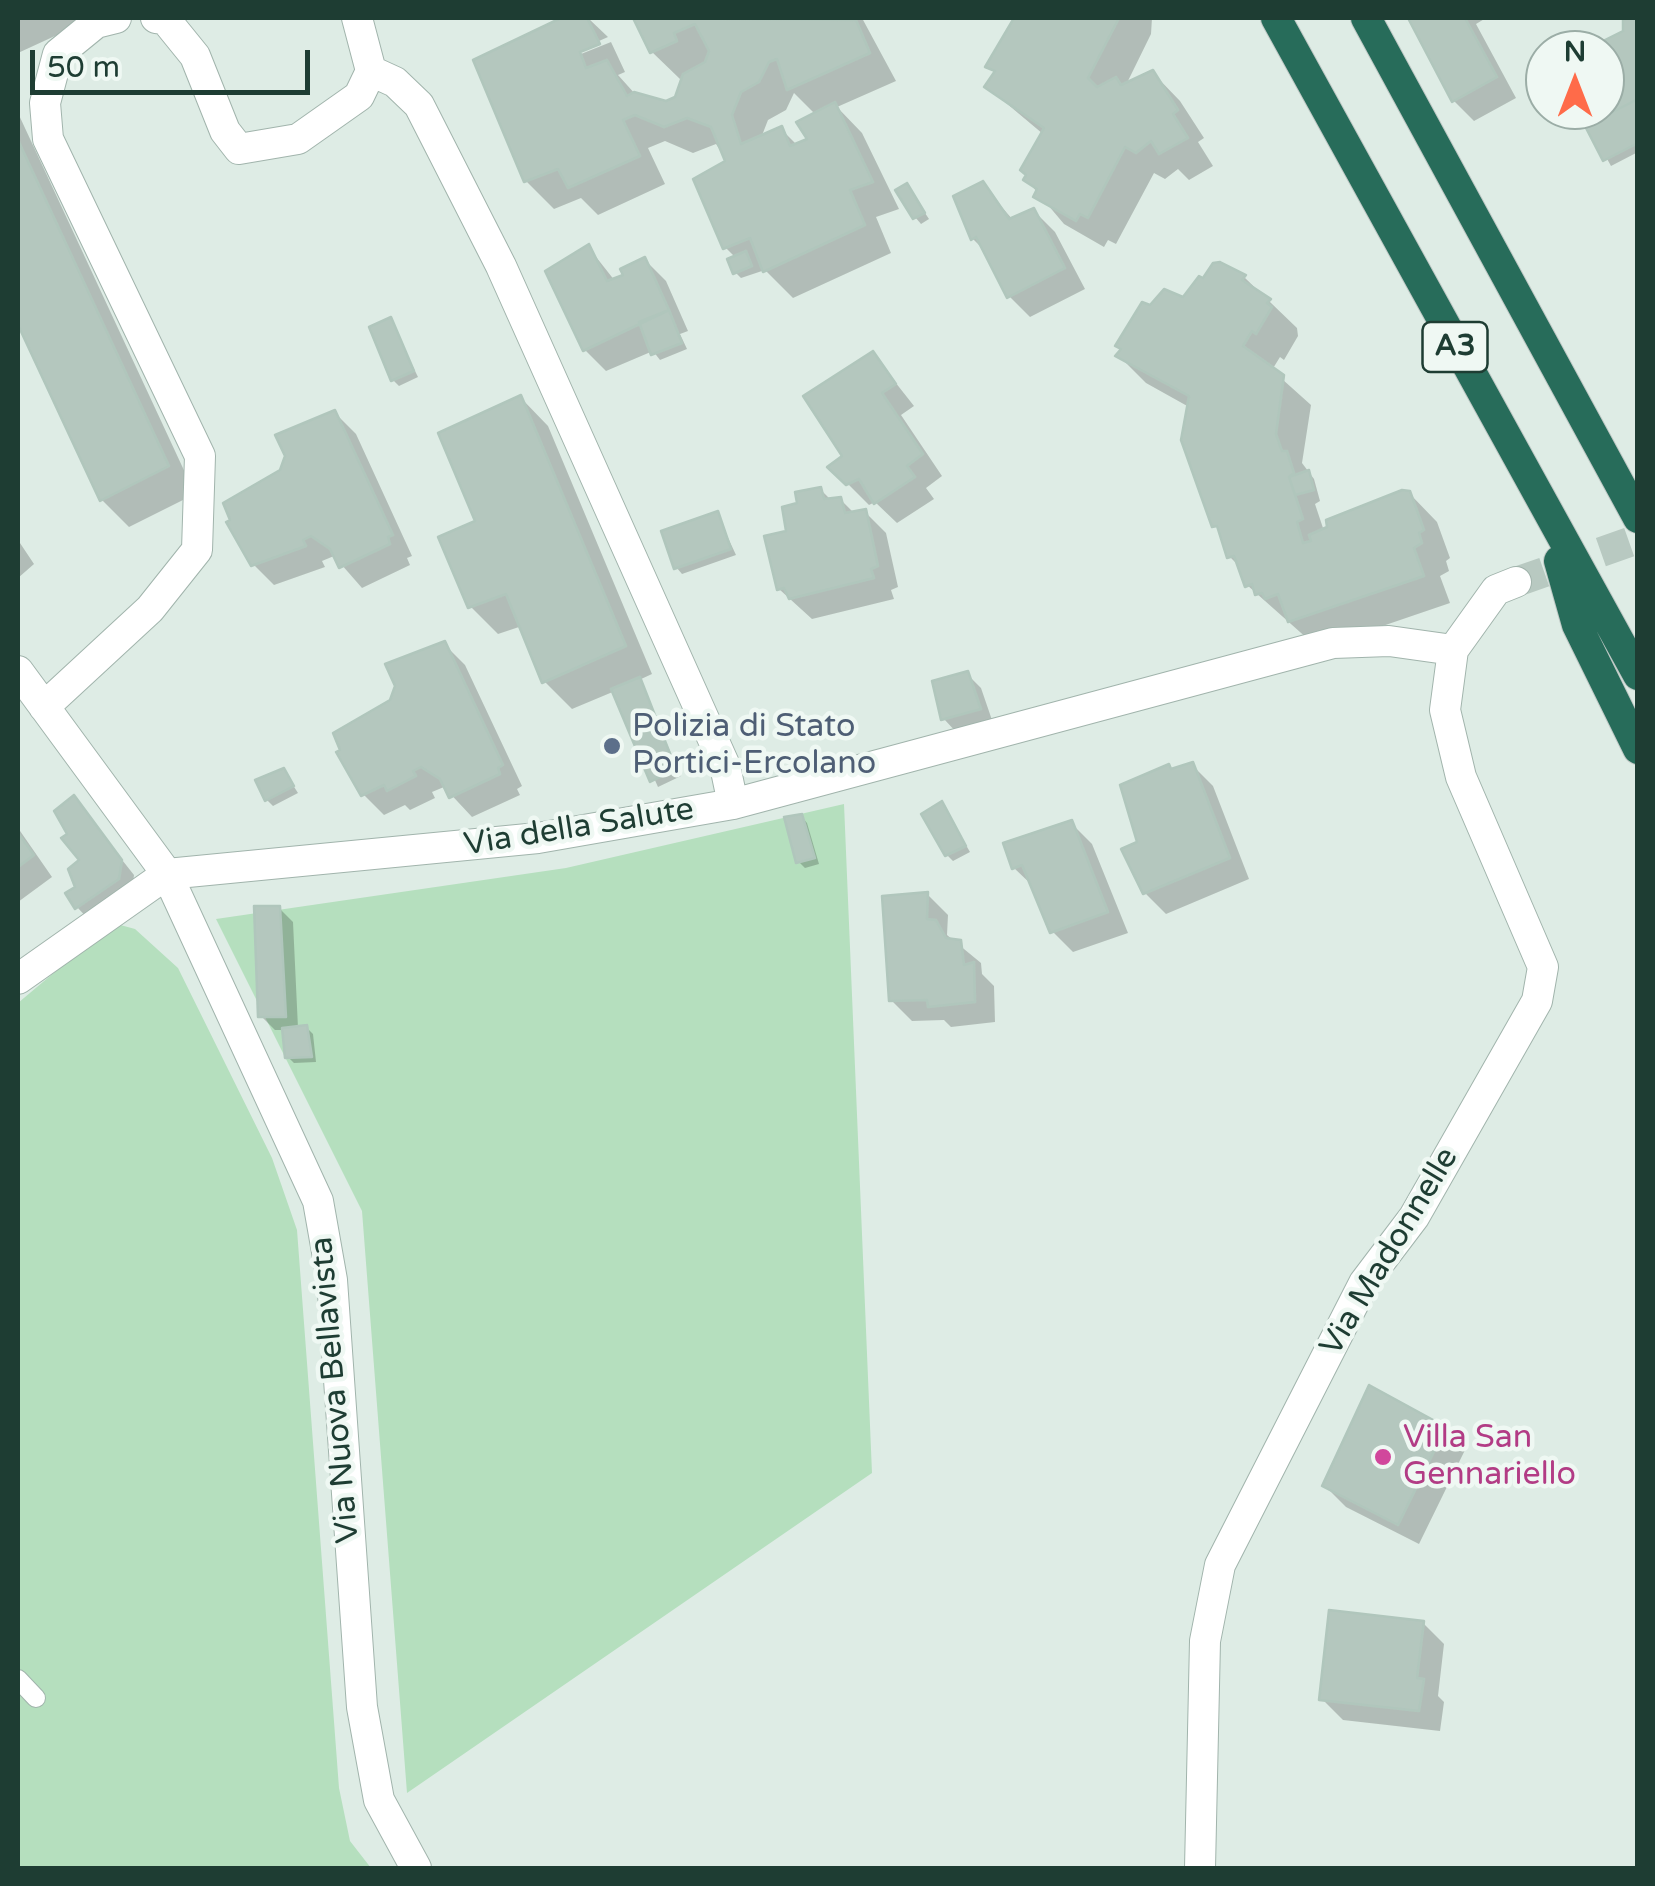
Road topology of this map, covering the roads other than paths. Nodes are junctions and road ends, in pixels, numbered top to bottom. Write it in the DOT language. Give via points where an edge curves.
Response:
graph roads {
  1 [pos="116,18"];
  2 [pos="156,18"];
  3 [pos="357,18"];
  4 [pos="1276,18"];
  5 [pos="1366,18"];
  6 [pos="370,71"];
  7 [pos="1546,515"];
  8 [pos="1638,518"];
  9 [pos="1516,582"];
  10 [pos="1454,650"];
  11 [pos="18,671"];
  12 [pos="1638,675"];
  13 [pos="44,707"];
  14 [pos="1638,749"];
  15 [pos="733,804"];
  16 [pos="167,874"];
  17 [pos="18,979"];
  18 [pos="18,1678"];
  19 [pos="36,1698"];
  20 [pos="416,1868"];
  21 [pos="1200,1868"];
  1 -- 13 [label="street" via="96,23 58,54 45,103 48,140 200,456 197,550 150,608"];
  2 -- 6 [label="street" via="195,56 239,149 298,139 324,124 359,96"];
  3 -- 6 [label="street"];
  4 -- 7 [label="highway, A3"];
  5 -- 8 [label="highway, A3"];
  6 -- 15 [label="street" via="419,104 501,266 725,766"];
  7 -- 12 [label="highway, A3"];
  7 -- 14 [label="highway" via="1577,625"];
  9 -- 10 [label="street" via="1496,590"];
  10 -- 15 [label="street, Via della Salute" via="1333,643"];
  10 -- 21 [label="street, Via Madonnelle" via="1444,710 1460,777 1543,967 1537,1001 1414,1218 1364,1283 1220,1566 1205,1640"];
  11 -- 13 [label="street, Via Nuova Bellavista"];
  13 -- 16 [label="street, Via Nuova Bellavista"];
  15 -- 16 [label="street, Via della Salute" via="538,838"];
  16 -- 17 [label="street, Via della Salute"];
  16 -- 20 [label="street, Via Nuova Bellavista" via="318,1201 332,1280 362,1707 378,1800"];
  18 -- 19 [label="lane"];
}
